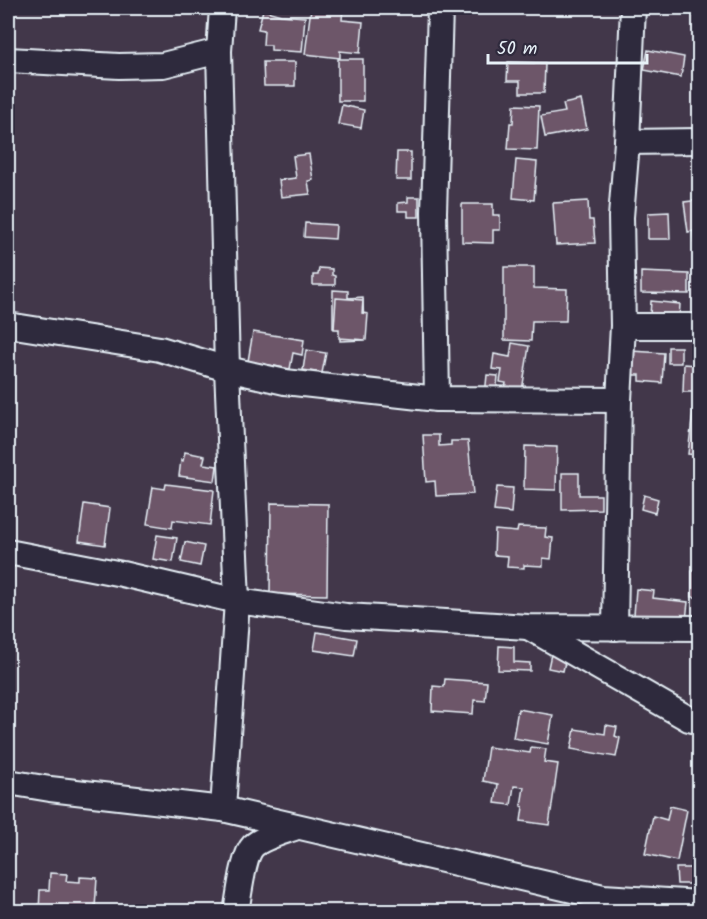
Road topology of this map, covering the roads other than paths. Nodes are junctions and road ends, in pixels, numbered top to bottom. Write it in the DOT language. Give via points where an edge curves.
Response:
graph roads {
  1 [pos="222,8"];
  2 [pos="440,8"];
  3 [pos="633,8"];
  4 [pos="219,51"];
  5 [pos="8,60"];
  6 [pos="699,141"];
  7 [pos="627,142"];
  8 [pos="8,325"];
  9 [pos="623,326"];
  10 [pos="699,326"];
  11 [pos="226,369"];
  12 [pos="437,399"];
  13 [pos="620,400"];
  14 [pos="8,552"];
  15 [pos="237,600"];
  16 [pos="528,627"];
  17 [pos="615,628"];
  18 [pos="699,628"];
  19 [pos="699,722"];
  20 [pos="8,782"];
  21 [pos="223,809"];
  22 [pos="297,826"];
  23 [pos="699,903"];
  24 [pos="603,904"];
  25 [pos="236,912"];
  1 -- 4 [label="street"];
  2 -- 12 [label="street" via="434,212"];
  3 -- 7 [label="street"];
  4 -- 5 [label="street" via="163,65"];
  4 -- 11 [label="street"];
  6 -- 7 [label="street"];
  7 -- 9 [label="street" via="621,217"];
  8 -- 11 [label="street" via="160,349"];
  9 -- 10 [label="street"];
  9 -- 13 [label="street"];
  11 -- 12 [label="street" via="285,382"];
  11 -- 15 [label="street"];
  12 -- 13 [label="street"];
  13 -- 17 [label="street"];
  14 -- 15 [label="street"];
  15 -- 16 [label="street" via="345,616"];
  15 -- 21 [label="street"];
  16 -- 17 [label="street"];
  16 -- 19 [label="street"];
  17 -- 18 [label="street"];
  20 -- 21 [label="street"];
  21 -- 22 [label="street"];
  22 -- 24 [label="street"];
  22 -- 25 [label="street" via="252,847 246,858"];
  23 -- 24 [label="street"];
}
